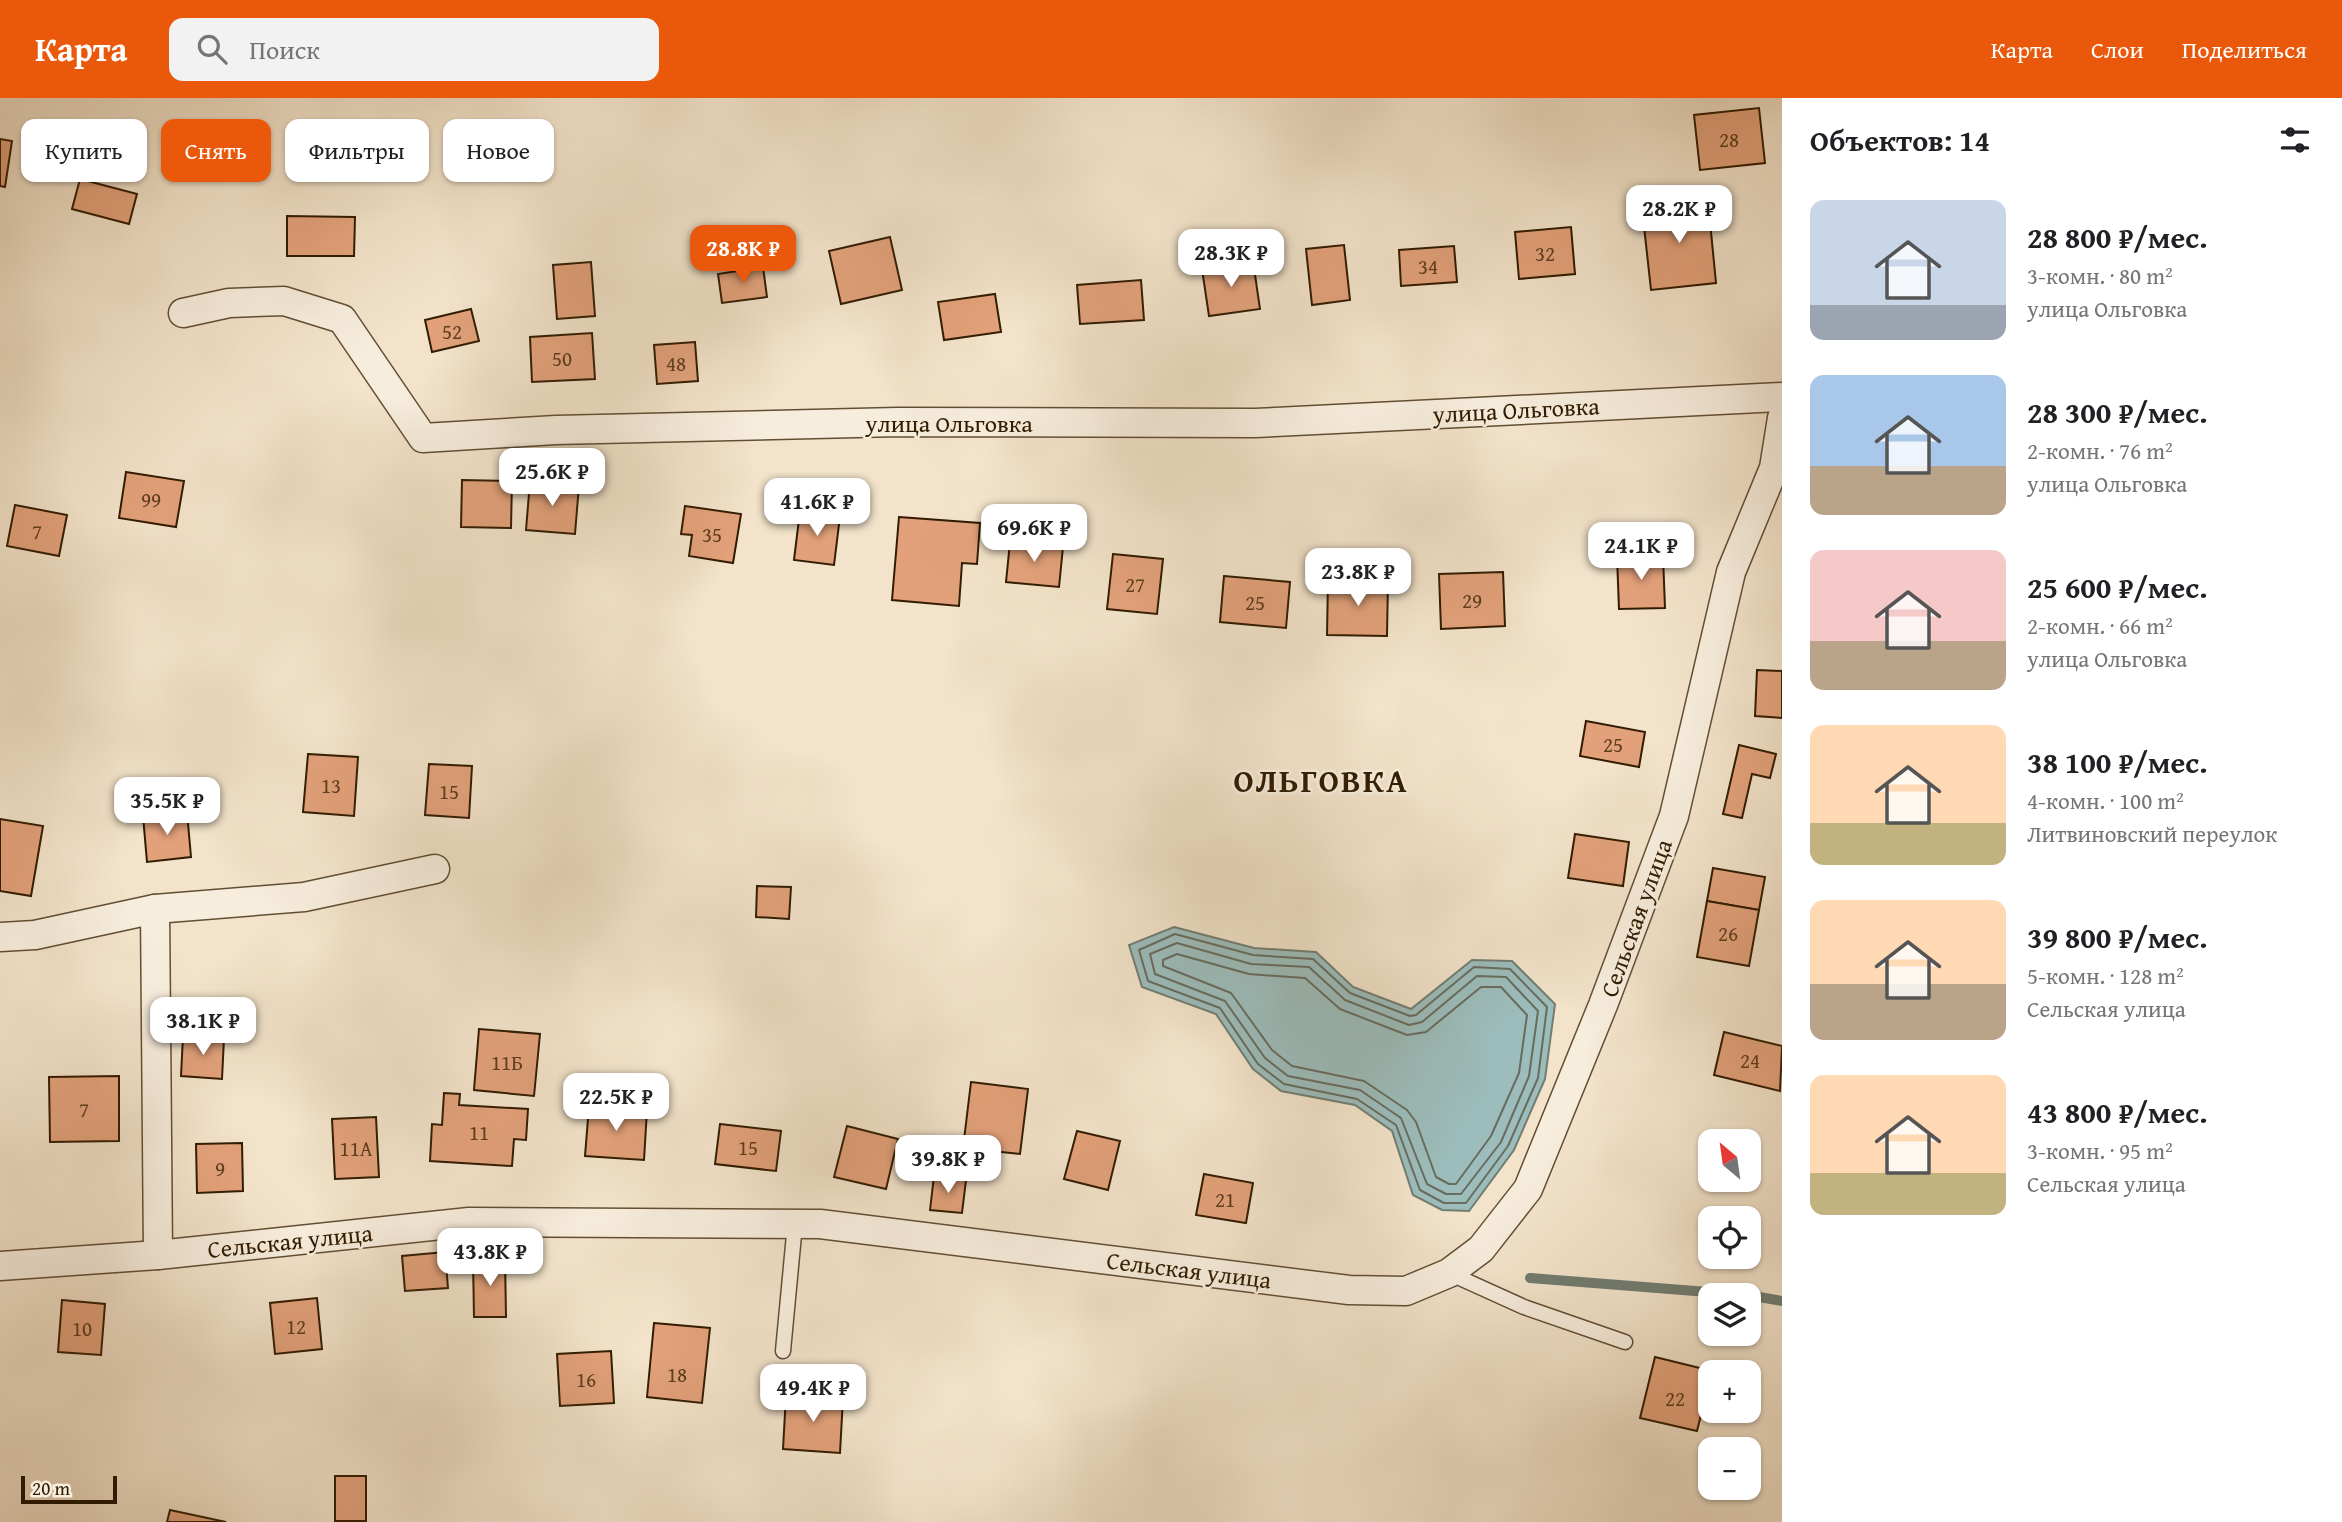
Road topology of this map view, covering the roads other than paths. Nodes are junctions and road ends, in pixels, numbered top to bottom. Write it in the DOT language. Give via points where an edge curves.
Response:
graph roads {
  1 [pos="183,313"];
  2 [pos="1782,397"];
  3 [pos="1782,418"];
  4 [pos="435,869"];
  5 [pos="155,909"];
  6 [pos="0,937"];
  7 [pos="794,1224"];
  8 [pos="158,1255"];
  9 [pos="0,1266"];
  10 [pos="1449,1273"];
  11 [pos="1625,1342"];
  12 [pos="783,1351"];
  1 -- 2 [label="street, улица Ольговка" via="229,303 284,301 342,319 423,438 556,430 898,422 1255,423"];
  3 -- 10 [label="street, Сельская улица" via="1774,468 1731,572 1674,816 1603,1005 1528,1188 1481,1249"];
  4 -- 5 [label="street" via="304,897"];
  5 -- 6 [label="street" via="34,935"];
  5 -- 8 [label="street"];
  7 -- 8 [label="street, Сельская улица" via="469,1222"];
  7 -- 10 [label="street, Сельская улица" via="1349,1290 1406,1291"];
  7 -- 12 [label="lane"];
  8 -- 9 [label="street, Сельская улица"];
  10 -- 11 [label="lane" via="1524,1307"];
}
